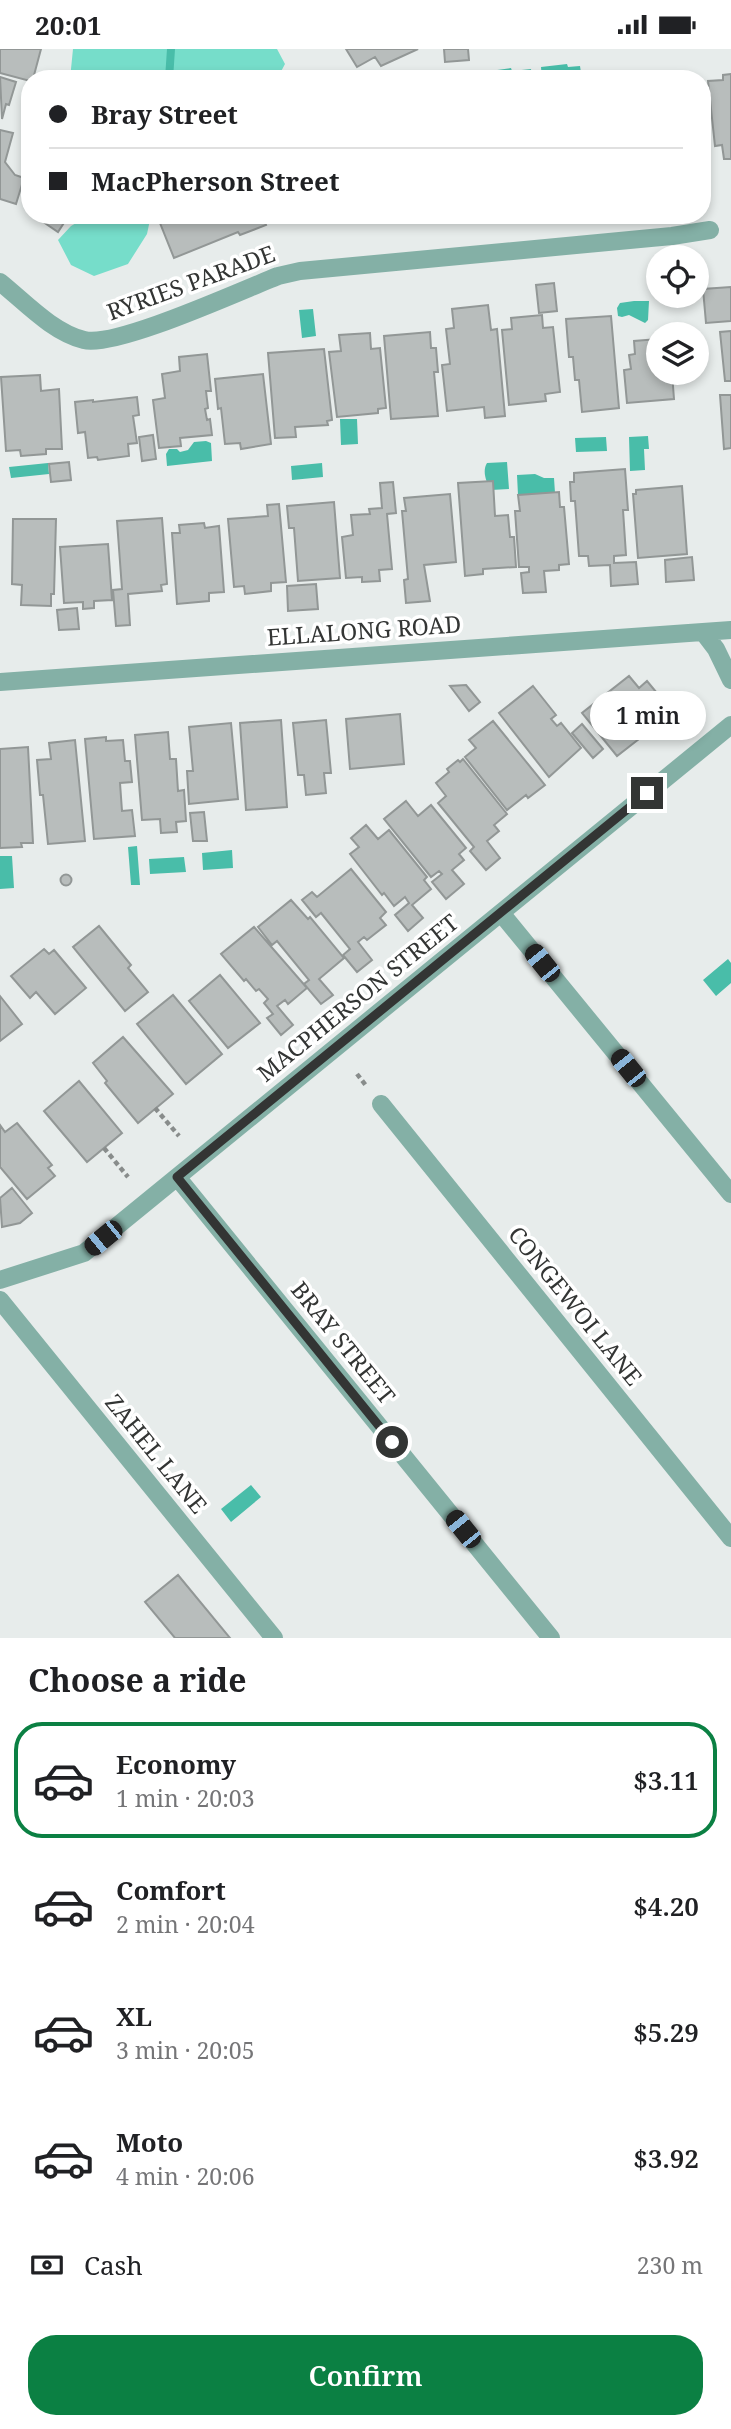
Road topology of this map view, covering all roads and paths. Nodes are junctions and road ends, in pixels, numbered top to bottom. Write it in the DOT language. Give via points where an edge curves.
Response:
graph roads {
  1 [pos="710,230"];
  2 [pos="0,282"];
  3 [pos="731,630"];
  4 [pos="703,632"];
  5 [pos="731,680"];
  6 [pos="0,682"];
  7 [pos="731,725"];
  8 [pos="501,913"];
  9 [pos="357,1074"];
  10 [pos="369,1089"];
  11 [pos="381,1104"];
  12 [pos="155,1108"];
  13 [pos="179,1136"];
  14 [pos="104,1148"];
  15 [pos="128,1177"];
  16 [pos="177,1177"];
  17 [pos="731,1194"];
  18 [pos="0,1280"];
  19 [pos="0,1300"];
  20 [pos="731,1538"];
  21 [pos="274,1638"];
  22 [pos="551,1638"];
  1 -- 2 [label="street, RYRIES PARADE" via="300,271 100,341 86,341 58,328"];
  3 -- 4 [label="street, ELLALONG ROAD"];
  4 -- 5 [label="street"];
  4 -- 6 [label="street, ELLALONG ROAD"];
  7 -- 8 [label="street, MACPHERSON STREET"];
  8 -- 16 [label="street, MACPHERSON STREET"];
  8 -- 17 [label="street"];
  9 -- 10 [label="path"];
  11 -- 20 [label="street, CONGEWOI LANE"];
  12 -- 13 [label="path"];
  14 -- 15 [label="path"];
  16 -- 18 [label="street, MACPHERSON STREET" via="84,1253"];
  16 -- 22 [label="street, BRAY STREET"];
  19 -- 21 [label="street, ZAHEL LANE"];
}
